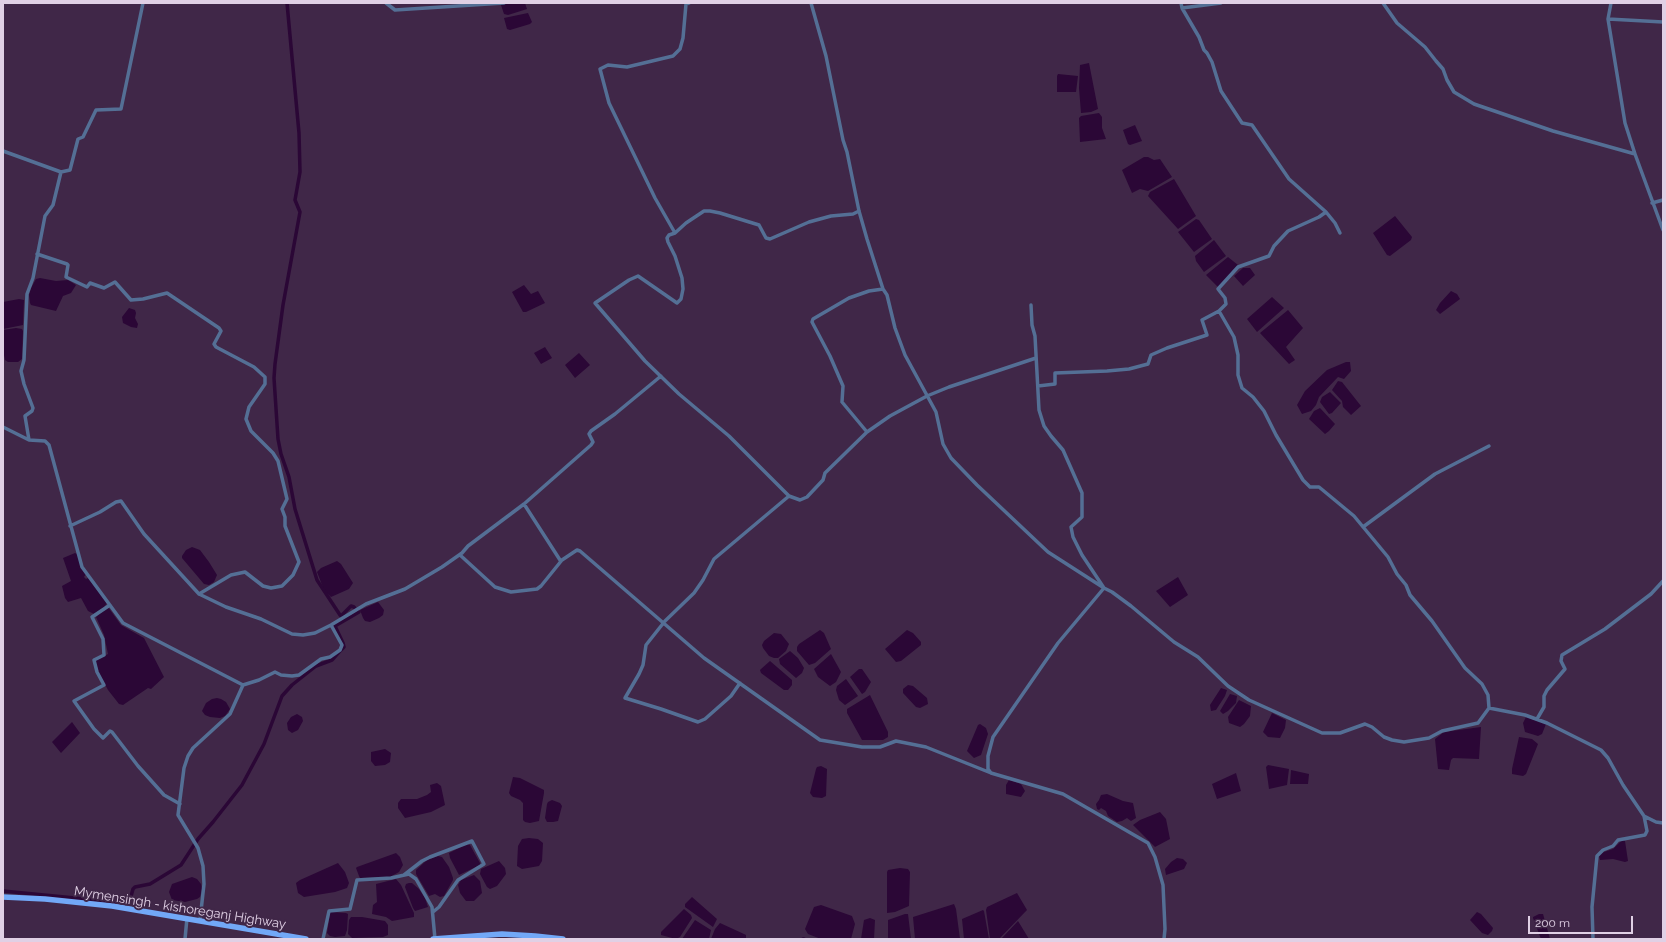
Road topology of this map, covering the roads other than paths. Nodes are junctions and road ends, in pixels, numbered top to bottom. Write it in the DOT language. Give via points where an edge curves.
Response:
graph roads {
  1 [pos="143,3"];
  2 [pos="386,3"];
  3 [pos="504,3"];
  4 [pos="689,3"];
  5 [pos="811,3"];
  6 [pos="1221,3"];
  7 [pos="1383,3"];
  8 [pos="1611,3"];
  9 [pos="1182,5"];
  10 [pos="1608,19"];
  11 [pos="1663,22"];
  12 [pos="3,151"];
  13 [pos="1635,154"];
  14 [pos="61,172"];
  15 [pos="1663,200"];
  16 [pos="1652,203"];
  17 [pos="859,211"];
  18 [pos="1326,212"];
  19 [pos="1663,230"];
  20 [pos="675,233"];
  21 [pos="1340,234"];
  22 [pos="37,254"];
  23 [pos="883,289"];
  24 [pos="1031,305"];
  25 [pos="1219,311"];
  26 [pos="1036,358"];
  27 [pos="661,376"];
  28 [pos="1038,386"];
  29 [pos="927,396"];
  30 [pos="3,427"];
  31 [pos="867,432"];
  32 [pos="29,440"];
  33 [pos="1489,446"];
  34 [pos="789,496"];
  35 [pos="524,504"];
  36 [pos="70,526"];
  37 [pos="1363,527"];
  38 [pos="460,555"];
  39 [pos="562,560"];
  40 [pos="1663,581"];
  41 [pos="1104,588"];
  42 [pos="199,594"];
  43 [pos="110,605"];
  44 [pos="664,623"];
  45 [pos="331,625"];
  46 [pos="740,683"];
  47 [pos="243,685"];
  48 [pos="1489,708"];
  49 [pos="1537,719"];
  50 [pos="991,773"];
  51 [pos="180,804"];
  52 [pos="1644,816"];
  53 [pos="1663,823"];
  54 [pos="403,875"];
  55 [pos="3,897"];
  56 [pos="433,912"];
  57 [pos="187,918"];
  58 [pos="200,920"];
  59 [pos="185,939"];
  60 [pos="306,939"];
  61 [pos="323,939"];
  62 [pos="434,939"];
  63 [pos="563,939"];
  64 [pos="1164,939"];
  65 [pos="1593,939"];
  1 -- 14 [label="street" via="121,109 96,110 83,137 78,139 70,170"];
  2 -- 3 [label="street" via="395,10"];
  4 -- 20 [label="street" via="686,4 680,49 673,56 627,67 608,65 600,69 609,103"];
  5 -- 17 [label="street" via="826,56"];
  6 -- 9 [label="street"];
  7 -- 13 [label="street" via="1397,23 1425,47 1440,65 1454,92 1474,104 1553,131"];
  8 -- 10 [label="street"];
  9 -- 18 [label="street" via="1212,62 1221,91 1242,123 1252,125 1289,179"];
  10 -- 11 [label="street"];
  10 -- 13 [label="street" via="1625,123"];
  12 -- 14 [label="street"];
  13 -- 16 [label="street"];
  14 -- 22 [label="street" via="53,205 44,216"];
  15 -- 16 [label="street"];
  16 -- 19 [label="street"];
  17 -- 20 [label="street" via="809,222 770,239 766,238 759,225 710,211 686,223"];
  17 -- 23 [label="street"];
  18 -- 21 [label="street"];
  18 -- 25 [label="street" via="1288,231 1274,246 1269,256 1238,267 1218,289 1226,304"];
  20 -- 27 [label="street" via="667,238 682,278 683,290 677,303 638,276 594,303"];
  22 -- 32 [label="street" via="27,294 24,360 21,371 33,408 25,416"];
  22 -- 42 [label="street" via="68,265 66,277 87,287 90,282 104,288 115,282 132,300 167,293 219,328 221,331 214,344 216,346 254,366 265,378 265,384 249,407 246,419 251,431 278,461 287,499 282,509 285,526 299,562 293,575 282,586 263,586 245,572 231,576"];
  23 -- 29 [label="street" via="905,355"];
  23 -- 31 [label="street" via="849,298 812,322 843,386 842,402"];
  24 -- 26 [label="street"];
  25 -- 28 [label="street" via="1202,320 1207,335 1151,355 1148,364 1107,372 1055,373 1056,384"];
  25 -- 37 [label="street" via="1234,337 1242,388 1264,411 1303,480 1310,487 1319,487 1354,516"];
  26 -- 28 [label="street"];
  26 -- 29 [label="street"];
  27 -- 34 [label="street" via="729,436"];
  27 -- 35 [label="street" via="591,431 591,445"];
  28 -- 41 [label="street" via="1039,410 1044,426 1063,450 1082,493 1082,517 1071,527 1073,536"];
  29 -- 31 [label="street"];
  29 -- 41 [label="street" via="936,412 943,444 951,458 1048,552"];
  30 -- 32 [label="street"];
  31 -- 34 [label="street" via="825,473 823,480 807,497 800,500"];
  32 -- 36 [label="street" via="44,441 49,445"];
  33 -- 37 [label="street" via="1435,474"];
  34 -- 44 [label="street" via="714,560 694,593"];
  35 -- 38 [label="street" via="468,546"];
  35 -- 39 [label="street"];
  36 -- 42 [label="street" via="121,501 144,534"];
  36 -- 43 [label="street" via="82,567"];
  37 -- 48 [label="street" via="1388,557 1410,595 1465,668 1482,684 1488,695"];
  38 -- 39 [label="street" via="494,587 511,592 541,586"];
  38 -- 45 [label="street" via="405,589 356,610"];
  39 -- 44 [label="street" via="577,550 580,551"];
  40 -- 49 [label="street" via="1651,594 1611,625 1562,655 1560,661 1564,669 1547,690 1544,707"];
  41 -- 48 [label="street" via="1131,606 1174,642 1198,657 1228,686 1249,700 1322,733 1340,733 1365,724 1392,740 1418,740 1442,731 1478,723"];
  41 -- 50 [label="street" via="1058,643 993,737 988,756"];
  42 -- 45 [label="street" via="292,634 309,635"];
  43 -- 47 [label="street" via="123,623"];
  43 -- 51 [label="street" via="92,617 103,640 104,655 94,660 104,685 74,701 103,738 112,732 164,795"];
  44 -- 46 [label="street" via="704,658"];
  44 -- 46 [label="street" via="646,645 640,674 625,698 698,722 726,700"];
  45 -- 47 [label="street" via="342,645 340,650 330,657 321,659 299,674 292,676 275,672"];
  46 -- 50 [label="street" via="820,740 862,747 880,747 896,741 926,747"];
  47 -- 51 [label="street" via="230,714 193,748 188,756"];
  48 -- 49 [label="street"];
  49 -- 52 [label="street" via="1601,750"];
  50 -- 64 [label="street" via="1063,794 1148,842 1163,885"];
  51 -- 58 [label="street" via="178,815 198,848 203,866"];
  52 -- 53 [label="street"];
  52 -- 65 [label="street" via="1646,833 1618,840 1597,856 1592,907"];
  54 -- 56 [label="street" via="409,874 416,878"];
  54 -- 56 [label="street" via="430,857 472,841 484,864 458,880"];
  54 -- 61 [label="street" via="357,880 350,909 329,911"];
  55 -- 57 [label="main road, Mymensingh - kishoreganj Highway" via="112,906"];
  56 -- 62 [label="street"];
  57 -- 58 [label="main road, Mymensingh - kishoreganj Highway"];
  57 -- 59 [label="street"];
  58 -- 60 [label="main road, Mymensingh - kishoreganj Highway"];
  62 -- 63 [label="main road" via="502,934"];
}
